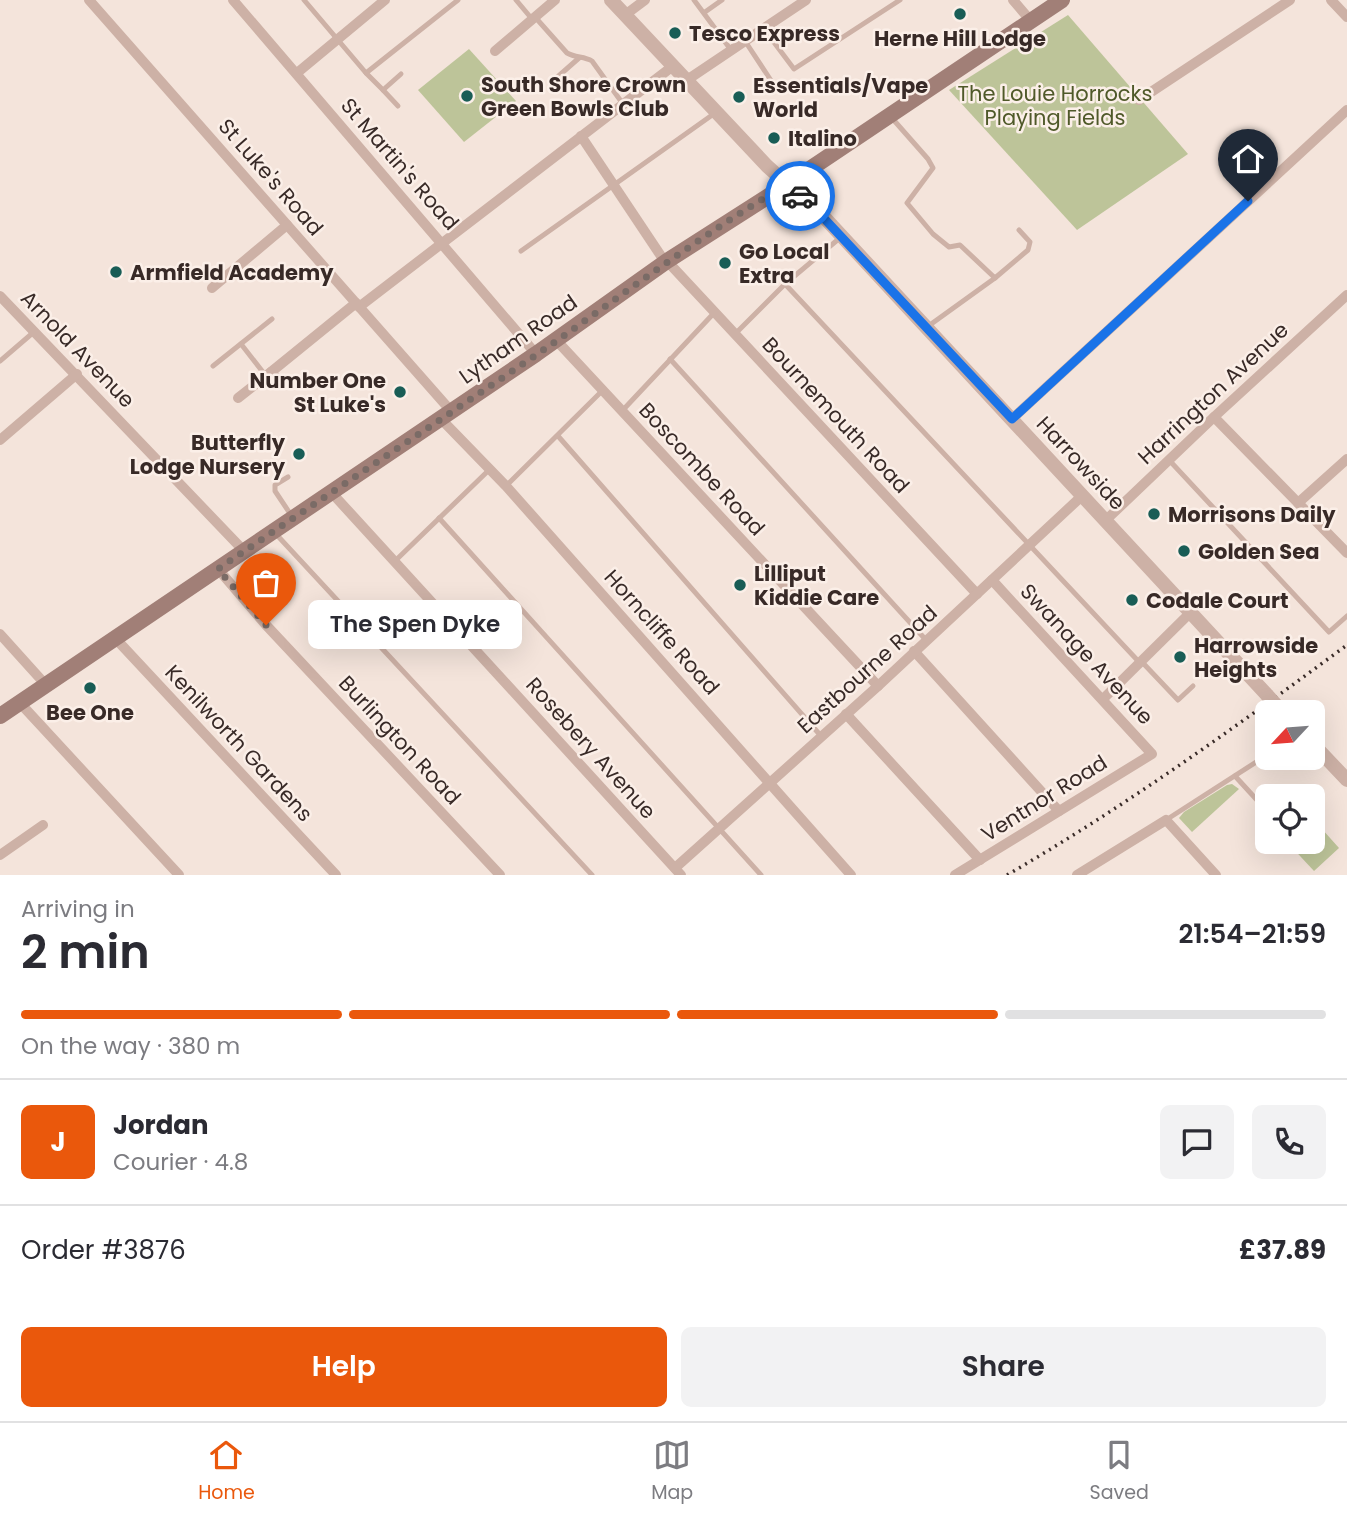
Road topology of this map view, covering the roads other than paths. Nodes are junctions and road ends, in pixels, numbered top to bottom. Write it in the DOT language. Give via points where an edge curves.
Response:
graph roads {
  1 [pos="89,0"];
  2 [pos="233,0"];
  3 [pos="315,0"];
  4 [pos="385,0"];
  5 [pos="458,0"];
  6 [pos="516,0"];
  7 [pos="555,0"];
  8 [pos="611,0"];
  9 [pos="645,0"];
  10 [pos="694,0"];
  11 [pos="722,0"];
  12 [pos="806,0"];
  13 [pos="900,0"];
  14 [pos="1013,0"];
  15 [pos="1062,0"];
  16 [pos="1290,0"];
  17 [pos="1331,0"];
  18 [pos="306,3"];
  19 [pos="705,12"];
  20 [pos="625,15"];
  21 [pos="1347,17"];
  22 [pos="533,18"];
  23 [pos="1030,20"];
  24 [pos="764,29"];
  25 [pos="336,40"];
  26 [pos="745,41"];
  27 [pos="731,50"];
  28 [pos="495,51"];
  29 [pos="579,58"];
  30 [pos="673,66"];
  31 [pos="297,73"];
  32 [pos="366,73"];
  33 [pos="401,74"];
  34 [pos="554,80"];
  35 [pos="687,80"];
  36 [pos="772,82"];
  37 [pos="383,90"];
  38 [pos="1139,100"];
  39 [pos="623,104"];
  40 [pos="398,106"];
  41 [pos="1347,110"];
  42 [pos="717,111"];
  43 [pos="891,116"];
  44 [pos="582,136"];
  45 [pos="614,185"];
  46 [pos="786,185"];
  47 [pos="287,225"];
  48 [pos="1019,230"];
  49 [pos="841,236"];
  50 [pos="443,244"];
  51 [pos="521,251"];
  52 [pos="666,261"];
  53 [pos="995,278"];
  54 [pos="785,284"];
  55 [pos="212,288"];
  56 [pos="1347,295"];
  57 [pos="0,296"];
  58 [pos="358,305"];
  59 [pos="714,313"];
  60 [pos="272,319"];
  61 [pos="926,327"];
  62 [pos="35,331"];
  63 [pos="735,334"];
  64 [pos="556,340"];
  65 [pos="241,344"];
  66 [pos="536,354"];
  67 [pos="670,359"];
  68 [pos="0,361"];
  69 [pos="213,366"];
  70 [pos="77,374"];
  71 [pos="272,376"];
  72 [pos="603,390"];
  73 [pos="238,398"];
  74 [pos="622,411"];
  75 [pos="446,414"];
  76 [pos="1214,416"];
  77 [pos="1012,419"];
  78 [pos="558,436"];
  79 [pos="0,440"];
  80 [pos="1347,459"];
  81 [pos="1168,460"];
  82 [pos="490,469"];
  83 [pos="288,477"];
  84 [pos="506,486"];
  85 [pos="331,492"];
  86 [pos="1083,495"];
  87 [pos="1298,503"];
  88 [pos="293,518"];
  89 [pos="439,518"];
  90 [pos="1105,520"];
  91 [pos="273,530"];
  92 [pos="1030,545"];
  93 [pos="244,551"];
  94 [pos="1347,553"];
  95 [pos="395,561"];
  96 [pos="218,569"];
  97 [pos="992,580"];
  98 [pos="977,594"];
  99 [pos="1191,612"];
  100 [pos="1347,616"];
  101 [pos="0,634"];
  102 [pos="115,638"];
  103 [pos="926,640"];
  104 [pos="914,651"];
  105 [pos="1141,662"];
  106 [pos="45,684"];
  107 [pos="878,686"];
  108 [pos="1193,686"];
  109 [pos="1103,699"];
  110 [pos="1272,700"];
  111 [pos="20,702"];
  112 [pos="846,714"];
  113 [pos="0,716"];
  114 [pos="821,736"];
  115 [pos="1152,754"];
  116 [pos="1325,757"];
  117 [pos="1255,763"];
  118 [pos="1235,776"];
  119 [pos="1347,780"];
  120 [pos="770,783"];
  121 [pos="1255,798"];
  122 [pos="1059,811"];
  123 [pos="1166,820"];
  124 [pos="43,825"];
  125 [pos="720,828"];
  126 [pos="0,855"];
  127 [pos="981,860"];
  128 [pos="678,872"];
  129 [pos="179,875"];
  130 [pos="336,875"];
  131 [pos="500,875"];
  132 [pos="592,875"];
  133 [pos="761,875"];
  134 [pos="851,875"];
  135 [pos="955,875"];
  136 [pos="1077,875"];
  137 [pos="1216,875"];
  1 -- 47 [label="street, St Luke's Road"];
  2 -- 31 [label="street, St Martin's Road"];
  3 -- 18 [label="lane"];
  4 -- 25 [label="street"];
  5 -- 32 [label="lane"];
  6 -- 22 [label="lane"];
  7 -- 22 [label="street"];
  8 -- 20 [label="street, Harrowside"];
  9 -- 20 [label="street"];
  10 -- 19 [label="lane"];
  11 -- 19 [label="lane"];
  12 -- 24 [label="street"];
  13 -- 24 [label="lane" via="794,69"];
  14 -- 23 [label="street"];
  15 -- 23 [label="main road, Lytham Road"];
  16 -- 38 [label="street"];
  17 -- 21 [label="street"];
  18 -- 25 [label="lane"];
  19 -- 27 [label="lane"];
  20 -- 30 [label="street, Harrowside"];
  22 -- 28 [label="street"];
  22 -- 29 [label="lane" via="567,53"];
  23 -- 43 [label="main road, Lytham Road"];
  24 -- 26 [label="street"];
  25 -- 31 [label="street"];
  25 -- 32 [label="lane"];
  26 -- 27 [label="street"];
  26 -- 36 [label="lane"];
  27 -- 35 [label="street"];
  29 -- 34 [label="lane"];
  29 -- 39 [label="lane" via="592,61"];
  30 -- 35 [label="street, Harrowside"];
  30 -- 39 [label="street"];
  31 -- 50 [label="street, St Martin's Road"];
  32 -- 37 [label="lane"];
  33 -- 37 [label="lane"];
  35 -- 42 [label="street, Harrowside"];
  37 -- 40 [label="lane"];
  39 -- 44 [label="street"];
  41 -- 77 [label="street"];
  42 -- 45 [label="lane"];
  42 -- 46 [label="street, Harrowside"];
  43 -- 46 [label="main road, Lytham Road"];
  43 -- 53 [label="lane" via="933,169 907,203 912,212 943,243 960,246"];
  44 -- 45 [label="street, Bournemouth Road"];
  44 -- 50 [label="street"];
  45 -- 51 [label="lane"];
  45 -- 52 [label="street, Bournemouth Road"];
  46 -- 49 [label="street, Harrowside"];
  46 -- 52 [label="main road, Lytham Road"];
  47 -- 55 [label="street"];
  47 -- 58 [label="street, St Luke's Road"];
  48 -- 53 [label="lane" via="1030,242 1028,250"];
  49 -- 54 [label="lane"];
  49 -- 61 [label="street, Harrowside"];
  50 -- 58 [label="street"];
  50 -- 66 [label="street, St Martin's Road"];
  52 -- 59 [label="street, Bournemouth Road"];
  52 -- 64 [label="main road, Lytham Road"];
  53 -- 61 [label="lane"];
  54 -- 63 [label="lane"];
  54 -- 92 [label="lane"];
  56 -- 76 [label="street, Harrington Avenue"];
  57 -- 62 [label="street, Arnold Avenue"];
  58 -- 71 [label="street"];
  58 -- 75 [label="street, St Luke's Road"];
  59 -- 63 [label="street, Bournemouth Road"];
  59 -- 67 [label="lane"];
  60 -- 65 [label="lane"];
  61 -- 77 [label="street, Harrowside"];
  62 -- 68 [label="lane"];
  62 -- 70 [label="street, Arnold Avenue"];
  63 -- 98 [label="street, Bournemouth Road"];
  64 -- 66 [label="main road, Lytham Road"];
  64 -- 72 [label="street, Boscombe Road"];
  65 -- 69 [label="lane"];
  65 -- 71 [label="lane"];
  66 -- 75 [label="main road, Lytham Road"];
  67 -- 74 [label="lane"];
  67 -- 103 [label="lane"];
  70 -- 79 [label="street"];
  70 -- 93 [label="street, Arnold Avenue"];
  71 -- 73 [label="street"];
  72 -- 74 [label="street, Boscombe Road"];
  72 -- 78 [label="lane"];
  74 -- 107 [label="street, Boscombe Road"];
  75 -- 82 [label="street, Horncliffe Road"];
  75 -- 85 [label="main road, Lytham Road"];
  76 -- 81 [label="street, Harrington Avenue"];
  76 -- 87 [label="street"];
  77 -- 86 [label="street, Harrowside"];
  78 -- 84 [label="lane"];
  78 -- 114 [label="lane"];
  80 -- 87 [label="street"];
  81 -- 90 [label="street, Harrington Avenue"];
  81 -- 100 [label="lane" via="1329,632"];
  82 -- 84 [label="street, Horncliffe Road"];
  82 -- 89 [label="lane"];
  83 -- 88 [label="lane" via="275,485 275,491"];
  84 -- 120 [label="street, Horncliffe Road"];
  85 -- 88 [label="main road, Lytham Road"];
  85 -- 95 [label="street, Rosebery Avenue"];
  86 -- 90 [label="street, Harrowside"];
  86 -- 92 [label="street, Eastbourne Road"];
  87 -- 94 [label="street"];
  88 -- 91 [label="main road, Lytham Road"];
  89 -- 95 [label="lane"];
  89 -- 125 [label="lane"];
  90 -- 99 [label="street, Harrowside"];
  91 -- 93 [label="main road, Lytham Road"];
  91 -- 132 [label="lane"];
  92 -- 97 [label="street, Eastbourne Road"];
  92 -- 105 [label="lane"];
  93 -- 96 [label="main road, Lytham Road"];
  95 -- 128 [label="street, Rosebery Avenue"];
  96 -- 102 [label="main road, Lytham Road"];
  96 -- 131 [label="street, Burlington Road"];
  97 -- 98 [label="street, Eastbourne Road"];
  97 -- 109 [label="street, Swanage Avenue"];
  98 -- 103 [label="street, Eastbourne Road"];
  99 -- 105 [label="street"];
  99 -- 110 [label="street, Harrowside, bridge"];
  101 -- 106 [label="street"];
  102 -- 106 [label="main road, Lytham Road"];
  102 -- 130 [label="street, Kenilworth Gardens"];
  103 -- 104 [label="street, Eastbourne Road"];
  104 -- 107 [label="street, Eastbourne Road"];
  104 -- 122 [label="street"];
  105 -- 108 [label="lane" via="1178,700"];
  105 -- 109 [label="street"];
  106 -- 111 [label="main road, Lytham Road"];
  107 -- 112 [label="street, Eastbourne Road"];
  109 -- 115 [label="street, Swanage Avenue"];
  111 -- 113 [label="main road, Lytham Road"];
  111 -- 129 [label="street"];
  112 -- 114 [label="street, Eastbourne Road"];
  112 -- 127 [label="street"];
  114 -- 120 [label="street, Eastbourne Road"];
  115 -- 122 [label="street, Ventnor Road"];
  116 -- 119 [label="street"];
  117 -- 118 [label="lane"];
  118 -- 121 [label="lane"];
  118 -- 123 [label="lane"];
  120 -- 125 [label="street, Eastbourne Road"];
  120 -- 134 [label="street, Horncliffe Road"];
  122 -- 127 [label="street, Ventnor Road"];
  123 -- 136 [label="street"];
  123 -- 137 [label="street"];
  124 -- 126 [label="street"];
  125 -- 128 [label="street, Eastbourne Road"];
  125 -- 133 [label="lane"];
  127 -- 135 [label="street, Ventnor Road"];
}
